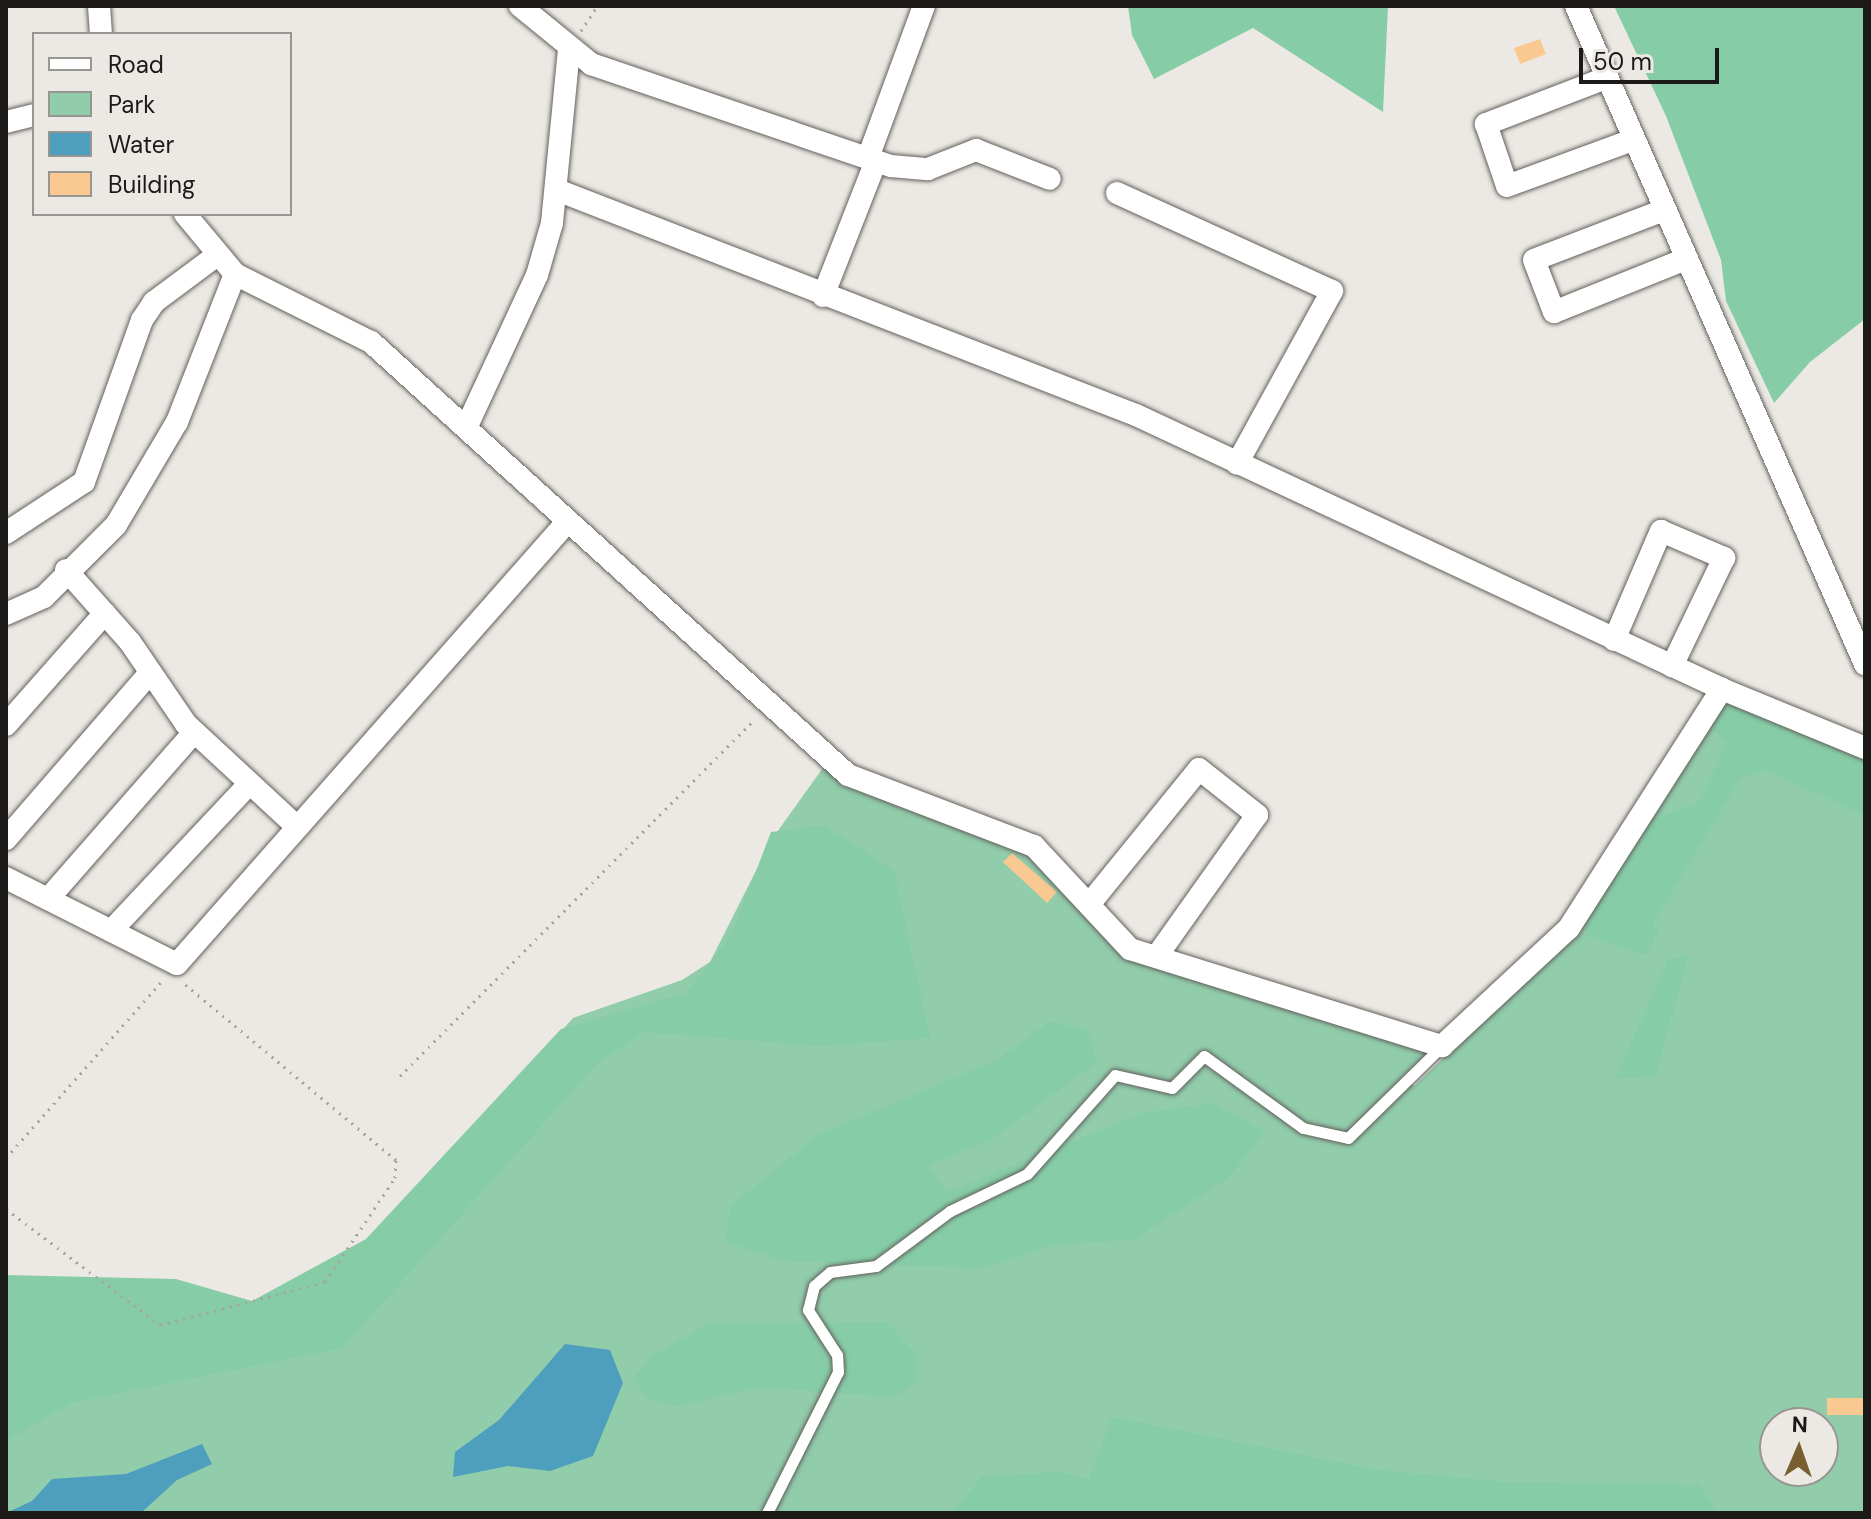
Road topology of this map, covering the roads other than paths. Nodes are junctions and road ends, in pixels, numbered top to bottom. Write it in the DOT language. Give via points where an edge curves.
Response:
graph roads {
  1 [pos="99,6"];
  2 [pos="520,6"];
  3 [pos="924,6"];
  4 [pos="1576,6"];
  5 [pos="101,32"];
  6 [pos="569,51"];
  7 [pos="1606,78"];
  8 [pos="32,116"];
  9 [pos="6,122"];
  10 [pos="1633,140"];
  11 [pos="872,160"];
  12 [pos="1050,179"];
  13 [pos="557,190"];
  14 [pos="1117,193"];
  15 [pos="1664,210"];
  16 [pos="186,216"];
  17 [pos="216,256"];
  18 [pos="1686,259"];
  19 [pos="235,274"];
  20 [pos="823,296"];
  21 [pos="466,428"];
  22 [pos="1237,464"];
  23 [pos="568,521"];
  24 [pos="6,533"];
  25 [pos="66,570"];
  26 [pos="105,613"];
  27 [pos="6,614"];
  28 [pos="1614,640"];
  29 [pos="1865,664"];
  30 [pos="1672,666"];
  31 [pos="148,675"];
  32 [pos="1722,689"];
  33 [pos="6,725"];
  34 [pos="194,732"];
  35 [pos="1865,748"];
  36 [pos="249,784"];
  37 [pos="295,825"];
  38 [pos="6,839"];
  39 [pos="6,878"];
  40 [pos="48,899"];
  41 [pos="1091,902"];
  42 [pos="111,931"];
  43 [pos="1156,957"];
  44 [pos="1442,1046"];
  45 [pos="767,1513"];
  1 -- 5 [label="street"];
  2 -- 6 [label="street"];
  3 -- 11 [label="street"];
  4 -- 7 [label="street"];
  6 -- 11 [label="street"];
  6 -- 13 [label="street"];
  7 -- 10 [label="street"];
  7 -- 10 [label="street" via="1486,124 1507,186"];
  8 -- 9 [label="street"];
  10 -- 15 [label="street"];
  11 -- 12 [label="street" via="928,169 976,150"];
  11 -- 20 [label="street"];
  13 -- 20 [label="street"];
  13 -- 21 [label="street" via="537,275"];
  14 -- 22 [label="street" via="1332,291"];
  15 -- 18 [label="street"];
  15 -- 18 [label="street" via="1534,260 1554,312"];
  16 -- 17 [label="street"];
  17 -- 19 [label="street"];
  17 -- 24 [label="street" via="154,302 142,320 84,482"];
  18 -- 29 [label="street"];
  19 -- 21 [label="street" via="371,342"];
  19 -- 25 [label="street" via="149,475 116,525"];
  20 -- 22 [label="street" via="1136,415"];
  21 -- 23 [label="street"];
  22 -- 28 [label="street"];
  23 -- 37 [label="street"];
  23 -- 41 [label="street" via="848,775 1007,830 1034,846"];
  25 -- 26 [label="street"];
  25 -- 27 [label="street" via="44,597"];
  26 -- 31 [label="street"];
  26 -- 33 [label="street"];
  28 -- 30 [label="street"];
  28 -- 30 [label="street" via="1661,531 1724,558"];
  30 -- 32 [label="street"];
  31 -- 34 [label="street"];
  31 -- 38 [label="street"];
  32 -- 35 [label="street"];
  32 -- 44 [label="street" via="1569,928"];
  34 -- 36 [label="street"];
  34 -- 40 [label="street"];
  36 -- 37 [label="street"];
  36 -- 42 [label="street"];
  37 -- 42 [label="street" via="177,964"];
  39 -- 40 [label="street"];
  40 -- 42 [label="street"];
  41 -- 43 [label="street" via="1113,935"];
  41 -- 43 [label="street" via="1199,769 1257,815"];
  43 -- 44 [label="street"];
  44 -- 45 [label="lane" via="1348,1138 1303,1128 1204,1056 1172,1088 1115,1075 1027,1174 950,1211 876,1266 830,1272 814,1286 808,1310 837,1355 838,1372"];
}
